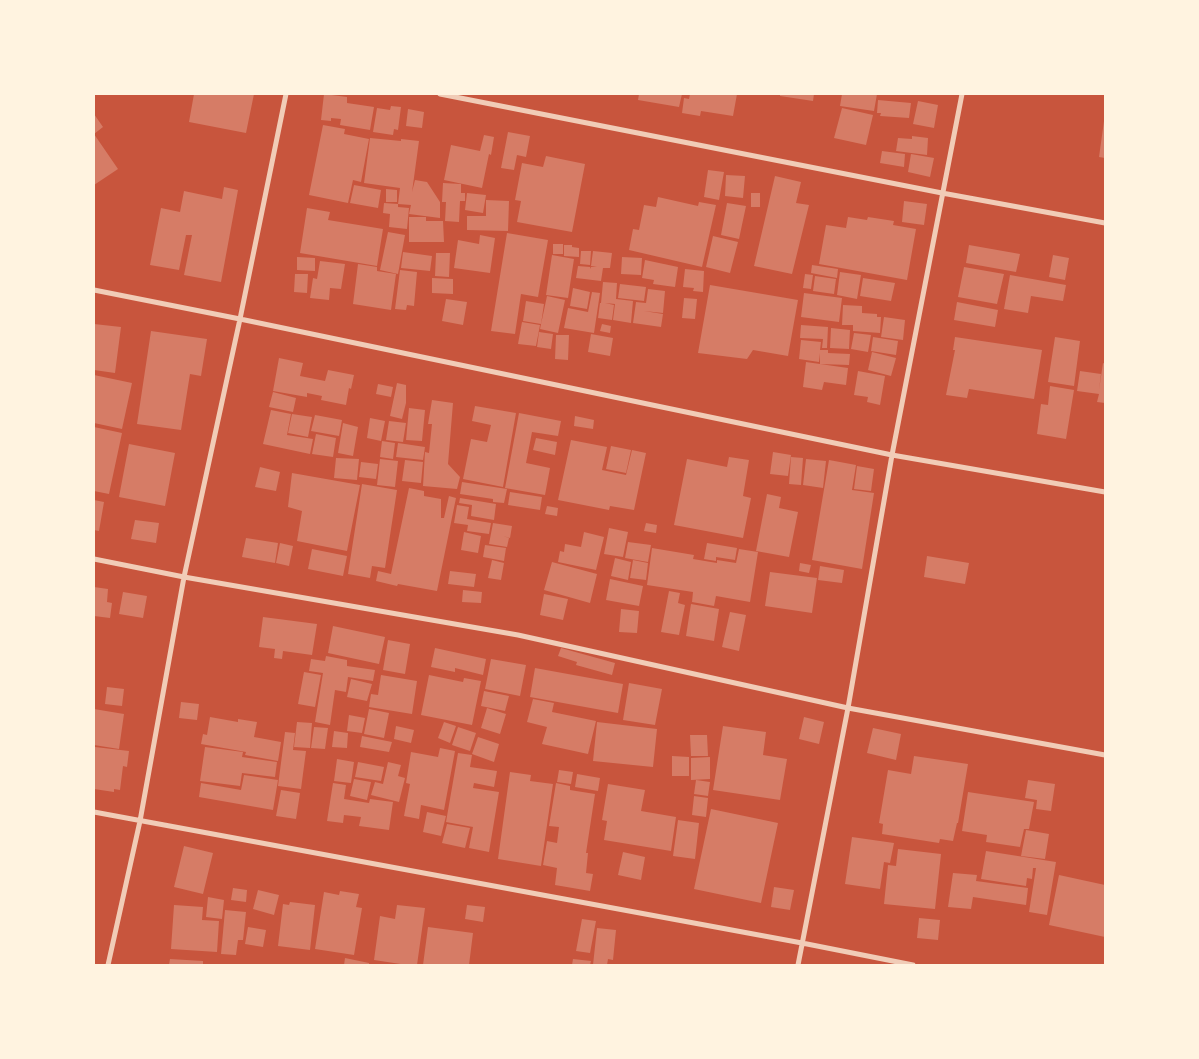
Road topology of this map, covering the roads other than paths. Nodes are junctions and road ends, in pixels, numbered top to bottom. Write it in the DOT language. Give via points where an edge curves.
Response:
graph roads {
  1 [pos="286,94"];
  2 [pos="440,94"];
  3 [pos="962,94"];
  4 [pos="942,193"];
  5 [pos="1105,223"];
  6 [pos="94,290"];
  7 [pos="240,319"];
  8 [pos="892,455"];
  9 [pos="1105,492"];
  10 [pos="94,560"];
  11 [pos="184,577"];
  12 [pos="848,708"];
  13 [pos="1105,756"];
  14 [pos="94,812"];
  15 [pos="140,821"];
  16 [pos="802,943"];
  17 [pos="108,965"];
  18 [pos="798,965"];
  19 [pos="913,965"];
  1 -- 7 [label="street"];
  2 -- 4 [label="street"];
  3 -- 4 [label="street"];
  4 -- 5 [label="street"];
  4 -- 8 [label="street"];
  6 -- 7 [label="street"];
  7 -- 8 [label="street"];
  7 -- 11 [label="street"];
  8 -- 9 [label="street"];
  8 -- 12 [label="street"];
  10 -- 11 [label="street"];
  11 -- 12 [label="street" via="518,634"];
  11 -- 15 [label="street"];
  12 -- 13 [label="street"];
  12 -- 16 [label="street"];
  14 -- 15 [label="street"];
  15 -- 16 [label="street"];
  15 -- 17 [label="street"];
  16 -- 18 [label="street"];
  16 -- 19 [label="street"];
}
